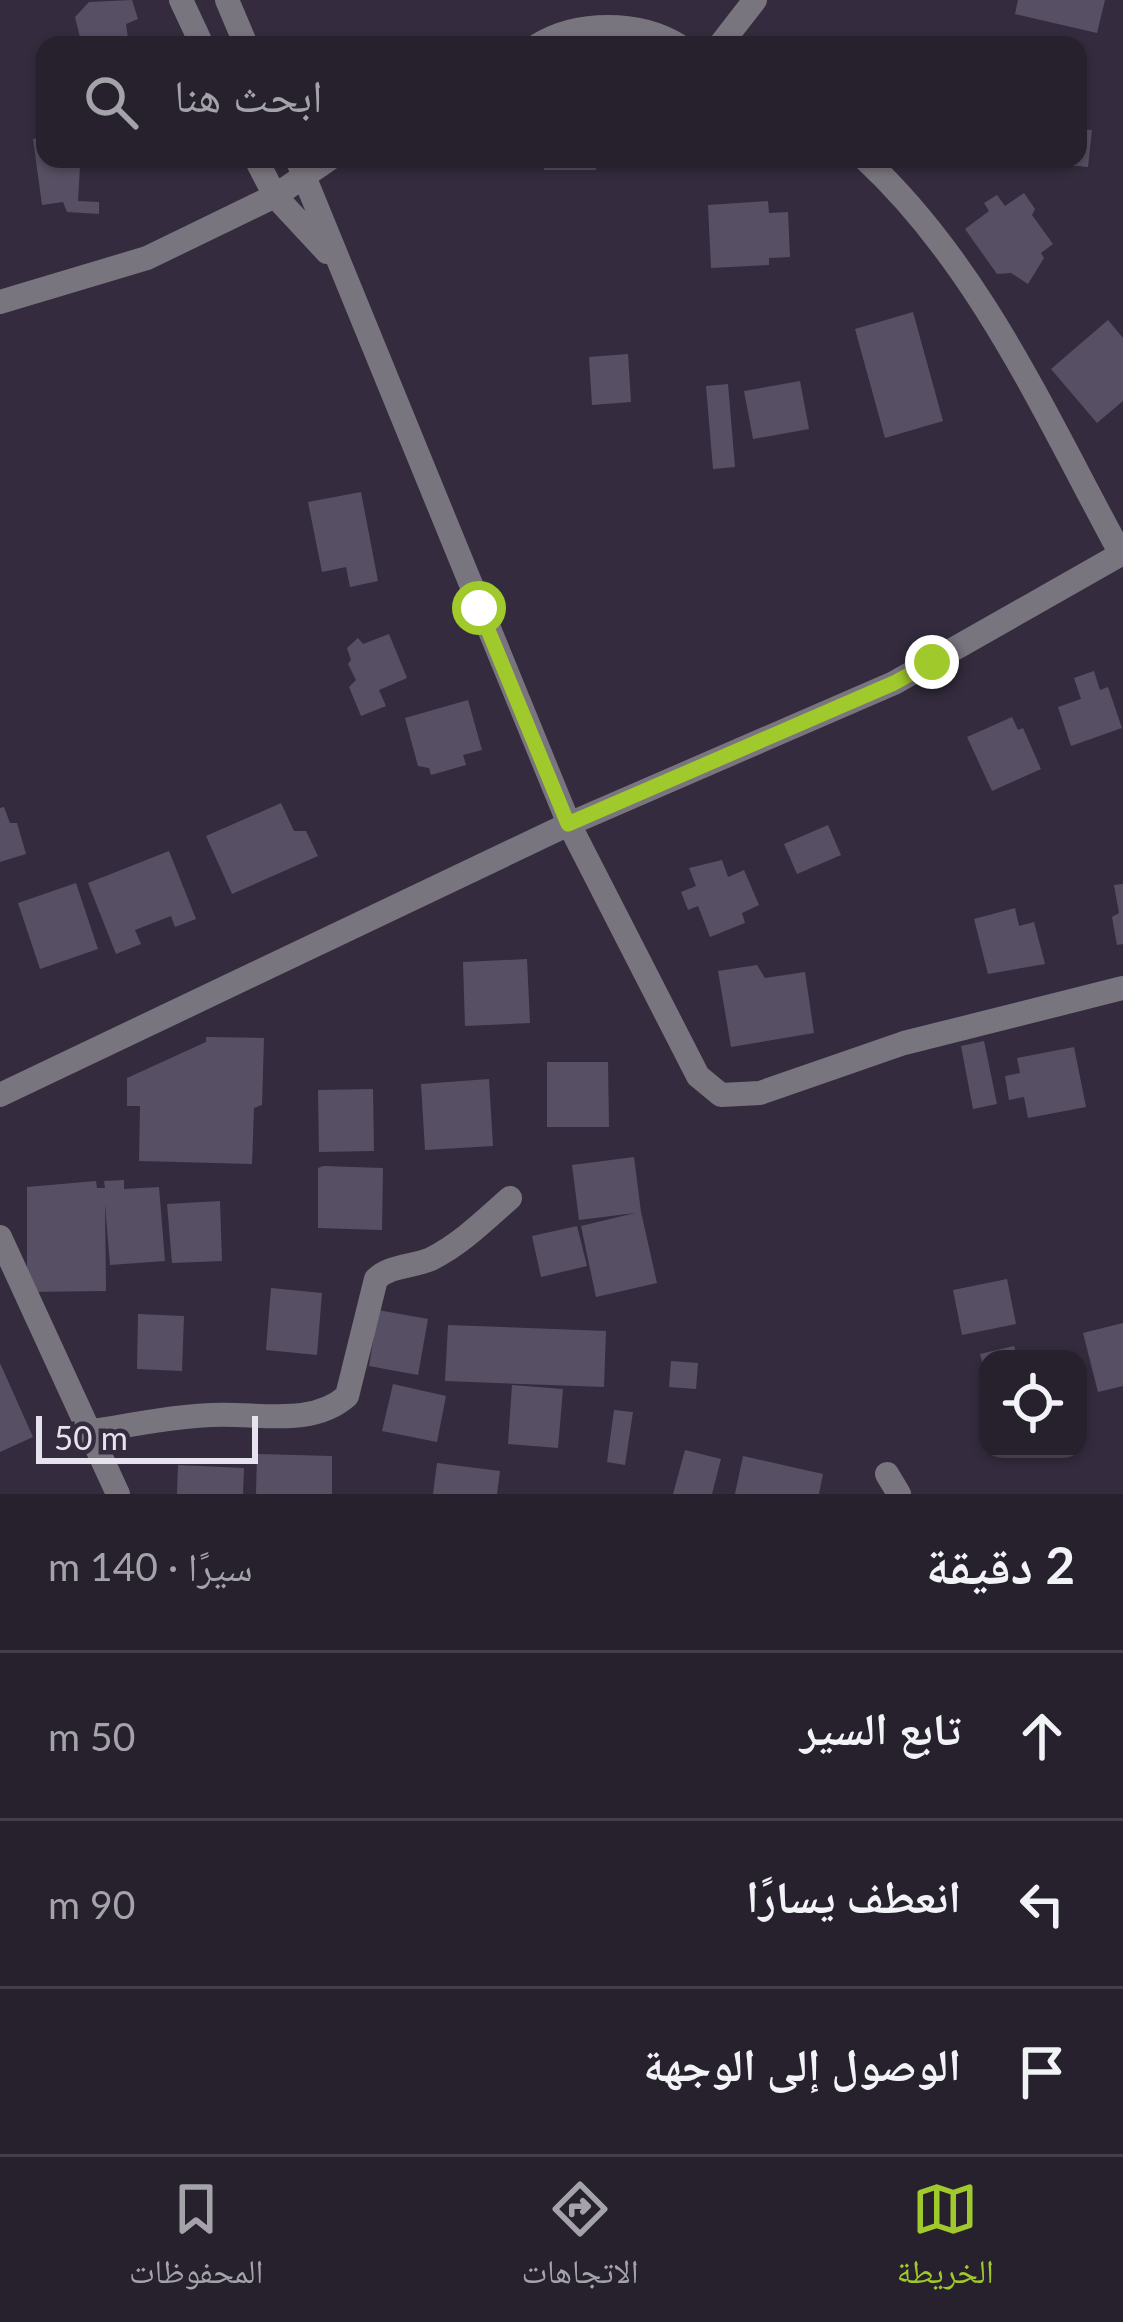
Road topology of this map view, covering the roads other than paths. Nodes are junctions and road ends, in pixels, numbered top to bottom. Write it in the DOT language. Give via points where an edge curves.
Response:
graph roads {
  1 [pos="181,0"];
  2 [pos="226,0"];
  3 [pos="755,0"];
  4 [pos="198,36"];
  5 [pos="242,36"];
  6 [pos="564,36"];
  7 [pos="660,36"];
  8 [pos="727,36"];
  9 [pos="261,168"];
  10 [pos="299,168"];
  11 [pos="300,168"];
  12 [pos="874,168"];
  13 [pos="275,196"];
  14 [pos="336,263"];
  15 [pos="0,302"];
  16 [pos="1122,554"];
  17 [pos="568,824"];
  18 [pos="1123,988"];
  19 [pos="0,1095"];
  20 [pos="510,1198"];
  21 [pos="0,1237"];
  22 [pos="89,1432"];
  23 [pos="118,1494"];
  1 -- 4 [label="street"];
  2 -- 5 [label="street"];
  3 -- 8 [label="street"];
  6 -- 7 [label="street" via="627,28"];
  9 -- 13 [label="street"];
  10 -- 13 [label="street"];
  11 -- 14 [label="street"];
  12 -- 16 [label="street" via="959,264"];
  13 -- 14 [label="street"];
  13 -- 15 [label="street" via="147,258"];
  14 -- 17 [label="street"];
  16 -- 17 [label="street" via="894,683"];
  17 -- 18 [label="street" via="698,1076 721,1095 760,1093 904,1043"];
  17 -- 19 [label="street"];
  20 -- 22 [label="street" via="454,1246 376,1279 347,1396 334,1408"];
  21 -- 22 [label="street"];
  22 -- 23 [label="street"];
}
